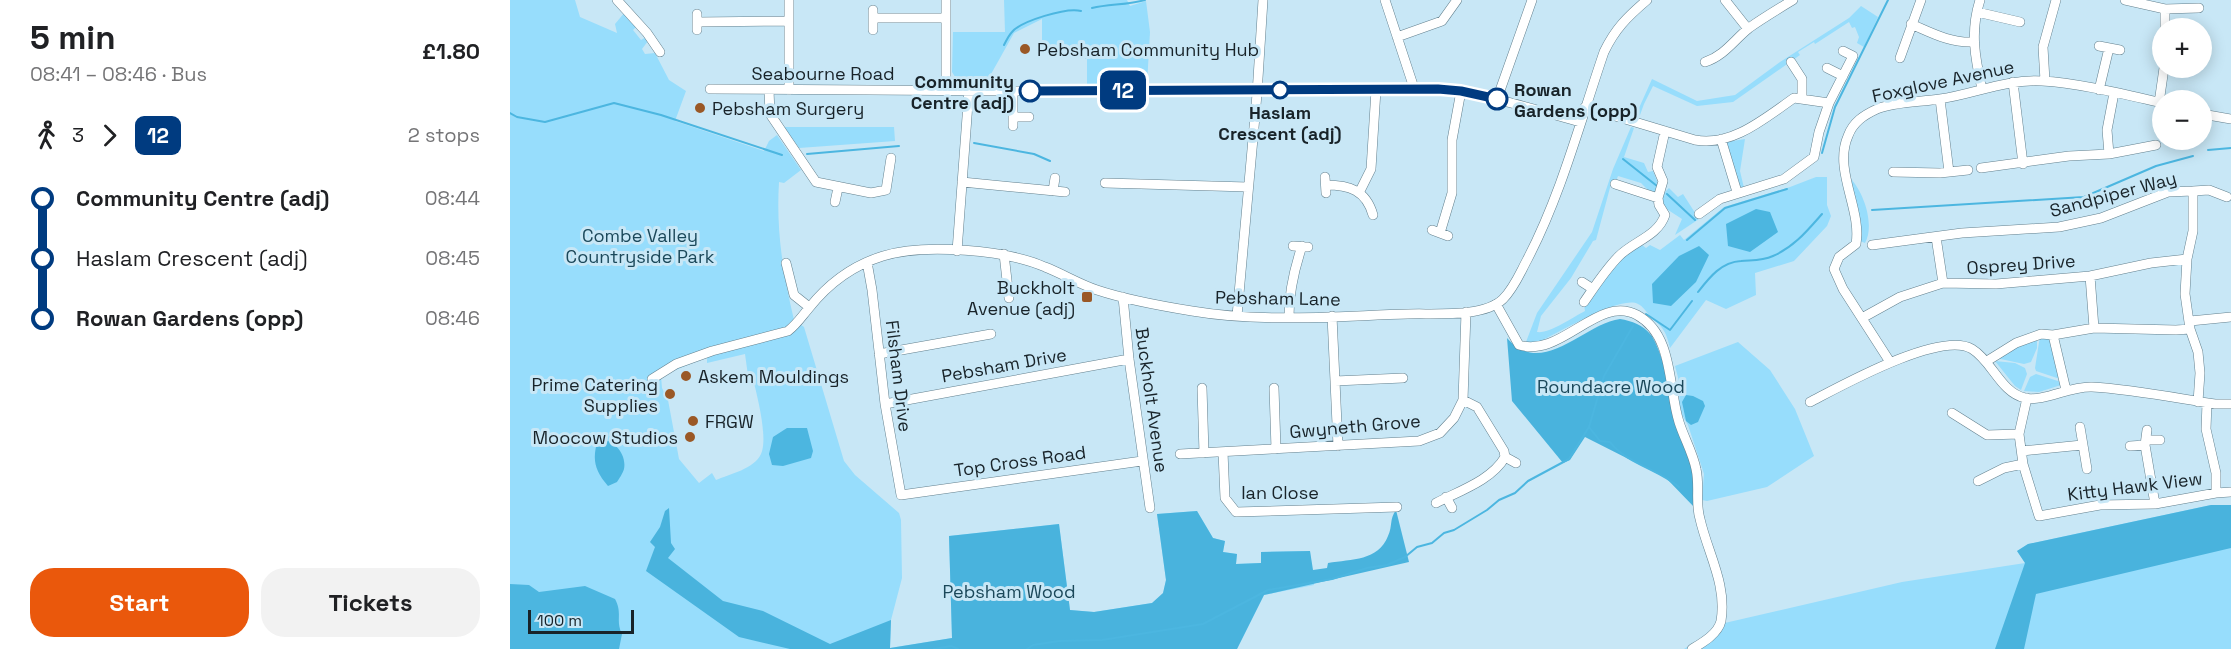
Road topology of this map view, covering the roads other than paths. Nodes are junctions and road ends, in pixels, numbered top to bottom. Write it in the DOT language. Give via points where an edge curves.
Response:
graph roads {
  1 [pos="617,0"];
  2 [pos="789,0"];
  3 [pos="946,0"];
  4 [pos="1263,0"];
  5 [pos="1385,0"];
  6 [pos="1458,0"];
  7 [pos="1532,0"];
  8 [pos="1647,0"];
  9 [pos="1725,0"];
  10 [pos="1793,0"];
  11 [pos="1921,0"];
  12 [pos="1980,0"];
  13 [pos="2056,0"];
  14 [pos="2125,0"];
  15 [pos="2199,8"];
  16 [pos="2165,9"];
  17 [pos="1977,12"];
  18 [pos="946,18"];
  19 [pos="2165,18"];
  20 [pos="789,21"];
  21 [pos="697,22"];
  22 [pos="2020,22"];
  23 [pos="1911,24"];
  24 [pos="1748,29"];
  25 [pos="873,30"];
  26 [pos="1397,37"];
  27 [pos="1973,42"];
  28 [pos="654,43"];
  29 [pos="645,50"];
  30 [pos="2120,50"];
  31 [pos="1843,51"];
  32 [pos="660,52"];
  33 [pos="1900,58"];
  34 [pos="1712,63"];
  35 [pos="1791,63"];
  36 [pos="1827,68"];
  37 [pos="1843,76"];
  38 [pos="2045,81"];
  39 [pos="2013,82"];
  40 [pos="1414,88"];
  41 [pos="710,89"];
  42 [pos="1982,89"];
  43 [pos="769,90"];
  44 [pos="789,90"];
  45 [pos="946,90"];
  46 [pos="969,90"];
  47 [pos="1377,90"];
  48 [pos="2099,90"];
  49 [pos="1013,91"];
  50 [pos="1257,91"];
  51 [pos="1461,91"];
  52 [pos="2114,93"];
  53 [pos="1497,99"];
  54 [pos="1802,99"];
  55 [pos="1940,99"];
  56 [pos="2152,101"];
  57 [pos="1829,103"];
  58 [pos="1585,107"];
  59 [pos="2212,116"];
  60 [pos="1029,117"];
  61 [pos="2231,119"];
  62 [pos="1580,122"];
  63 [pos="1665,131"];
  64 [pos="1721,138"];
  65 [pos="2152,146"];
  66 [pos="2109,154"];
  67 [pos="891,158"];
  68 [pos="2023,164"];
  69 [pos="1981,168"];
  70 [pos="1968,170"];
  71 [pos="1893,172"];
  72 [pos="1949,172"];
  73 [pos="1054,178"];
  74 [pos="962,182"];
  75 [pos="1615,184"];
  76 [pos="1326,185"];
  77 [pos="1109,186"];
  78 [pos="1248,187"];
  79 [pos="838,188"];
  80 [pos="2193,190"];
  81 [pos="1053,191"];
  82 [pos="1065,192"];
  83 [pos="1360,192"];
  84 [pos="1737,192"];
  85 [pos="2228,197"];
  86 [pos="1658,198"];
  87 [pos="835,202"];
  88 [pos="1381,204"];
  89 [pos="1699,214"];
  90 [pos="1440,233"];
  91 [pos="1936,237"];
  92 [pos="1872,245"];
  93 [pos="1301,246"];
  94 [pos="957,251"];
  95 [pos="1004,254"];
  96 [pos="2187,259"];
  97 [pos="867,262"];
  98 [pos="790,269"];
  99 [pos="2090,276"];
  100 [pos="1582,282"];
  101 [pos="1944,283"];
  102 [pos="1593,289"];
  103 [pos="1123,297"];
  104 [pos="1009,298"];
  105 [pos="1584,302"];
  106 [pos="1496,304"];
  107 [pos="809,307"];
  108 [pos="1466,312"];
  109 [pos="1237,316"];
  110 [pos="1288,316"];
  111 [pos="1332,316"];
  112 [pos="2231,317"];
  113 [pos="1862,318"];
  114 [pos="2190,325"];
  115 [pos="2094,328"];
  116 [pos="991,334"];
  117 [pos="2053,335"];
  118 [pos="879,354"];
  119 [pos="1129,359"];
  120 [pos="1987,361"];
  121 [pos="1890,363"];
  122 [pos="652,379"];
  123 [pos="1335,381"];
  124 [pos="1398,381"];
  125 [pos="1202,388"];
  126 [pos="2066,390"];
  127 [pos="1263,395"];
  128 [pos="2027,398"];
  129 [pos="1463,400"];
  130 [pos="1810,402"];
  131 [pos="2202,402"];
  132 [pos="885,404"];
  133 [pos="2231,404"];
  134 [pos="1952,413"];
  135 [pos="2080,427"];
  136 [pos="2019,434"];
  137 [pos="2146,438"];
  138 [pos="2160,440"];
  139 [pos="2082,445"];
  140 [pos="1338,446"];
  141 [pos="2130,446"];
  142 [pos="1276,449"];
  143 [pos="2022,451"];
  144 [pos="1223,452"];
  145 [pos="1204,453"];
  146 [pos="1180,454"];
  147 [pos="1505,458"];
  148 [pos="1143,461"];
  149 [pos="1516,463"];
  150 [pos="2023,464"];
  151 [pos="2086,469"];
  152 [pos="1978,481"];
  153 [pos="2231,492"];
  154 [pos="2216,493"];
  155 [pos="901,495"];
  156 [pos="1446,497"];
  157 [pos="1436,503"];
  158 [pos="2155,504"];
  159 [pos="1150,508"];
  160 [pos="1452,508"];
  161 [pos="1387,518"];
  162 [pos="1692,649"];
  1 -- 28 [label="street"];
  2 -- 20 [label="street"];
  3 -- 18 [label="street"];
  4 -- 50 [label="street"];
  5 -- 26 [label="street"];
  6 -- 26 [label="street" via="1442,21"];
  7 -- 53 [label="street"];
  8 -- 58 [label="street" via="1621,22 1611,37"];
  9 -- 24 [label="street"];
  10 -- 24 [label="street"];
  11 -- 23 [label="street"];
  12 -- 17 [label="street"];
  13 -- 38 [label="street" via="2043,47"];
  14 -- 16 [label="street"];
  15 -- 16 [label="street"];
  16 -- 19 [label="street"];
  17 -- 22 [label="street"];
  17 -- 27 [label="street"];
  18 -- 25 [label="street" via="873,14"];
  18 -- 45 [label="street"];
  20 -- 21 [label="street"];
  20 -- 44 [label="street"];
  23 -- 27 [label="street" via="1948,40"];
  23 -- 33 [label="street"];
  24 -- 34 [label="street"];
  26 -- 40 [label="street"];
  27 -- 42 [label="street"];
  28 -- 29 [label="street"];
  28 -- 32 [label="street"];
  30 -- 48 [label="street" via="2104,47"];
  31 -- 37 [label="street" via="1853,56"];
  35 -- 54 [label="street" via="1802,79"];
  36 -- 37 [label="street"];
  37 -- 57 [label="street"];
  38 -- 39 [label="street, Foxglove Avenue"];
  38 -- 48 [label="street, Foxglove Avenue"];
  39 -- 42 [label="street, Foxglove Avenue"];
  39 -- 68 [label="street"];
  40 -- 47 [label="street, Seabourne Road"];
  40 -- 51 [label="street, Seabourne Road"];
  41 -- 43 [label="street, Seabourne Road"];
  42 -- 55 [label="street, Foxglove Avenue"];
  43 -- 44 [label="street, Seabourne Road"];
  43 -- 79 [label="street" via="770,114 816,182"];
  44 -- 45 [label="street, Seabourne Road"];
  45 -- 46 [label="street, Seabourne Road"];
  46 -- 49 [label="street, Seabourne Road"];
  46 -- 74 [label="street"];
  47 -- 50 [label="street, Seabourne Road"];
  47 -- 83 [label="street" via="1371,169"];
  48 -- 52 [label="street, Foxglove Avenue"];
  49 -- 50 [label="street, Seabourne Road"];
  49 -- 60 [label="street" via="1013,122"];
  50 -- 78 [label="street"];
  51 -- 53 [label="street, Seabourne Road"];
  51 -- 90 [label="street" via="1452,140 1452,193"];
  52 -- 56 [label="street, Foxglove Avenue"];
  52 -- 66 [label="street" via="2107,130"];
  53 -- 62 [label="street, Seabourne Road"];
  54 -- 57 [label="street"];
  54 -- 64 [label="street" via="1794,98 1748,130"];
  55 -- 72 [label="street"];
  55 -- 113 [label="street, Foxglove Avenue" via="1880,108 1861,117 1846,138 1846,173 1858,233 1856,244 1839,257 1834,269"];
  57 -- 84 [label="street" via="1814,157 1784,179"];
  58 -- 62 [label="street"];
  58 -- 63 [label="street"];
  59 -- 61 [label="street"];
  62 -- 106 [label="street" via="1550,215 1511,290"];
  63 -- 64 [label="street" via="1704,141"];
  63 -- 86 [label="street" via="1657,167 1663,181"];
  64 -- 84 [label="street"];
  65 -- 66 [label="street"];
  66 -- 68 [label="street"];
  67 -- 79 [label="street" via="886,190 871,193"];
  68 -- 69 [label="street"];
  70 -- 72 [label="street"];
  71 -- 72 [label="street"];
  73 -- 81 [label="street"];
  74 -- 81 [label="street"];
  74 -- 94 [label="street"];
  75 -- 86 [label="street"];
  76 -- 83 [label="street" via="1343,185"];
  77 -- 78 [label="street"];
  78 -- 109 [label="street"];
  79 -- 87 [label="street"];
  80 -- 85 [label="street" via="2209,190"];
  80 -- 91 [label="street, Sandpiper Way" via="2168,192 2101,218 2059,227"];
  80 -- 96 [label="street, Sandpiper Way" via="2193,231"];
  81 -- 82 [label="street"];
  83 -- 88 [label="street" via="1372,212"];
  84 -- 89 [label="street"];
  86 -- 102 [label="street" via="1665,216 1662,225 1621,254"];
  91 -- 92 [label="street, Sandpiper Way"];
  91 -- 101 [label="street"];
  93 -- 110 [label="street" via="1292,276"];
  94 -- 95 [label="street, Pebsham Lane"];
  94 -- 97 [label="street, Pebsham Lane" via="911,250"];
  95 -- 103 [label="street, Pebsham Lane"];
  95 -- 104 [label="street"];
  96 -- 99 [label="street, Osprey Drive" via="2151,262"];
  96 -- 114 [label="street, Sandpiper Way" via="2185,294"];
  97 -- 107 [label="street, Pebsham Lane" via="844,274"];
  97 -- 118 [label="street, Filsham Drive"];
  98 -- 107 [label="street" via="794,295"];
  99 -- 101 [label="street, Osprey Drive" via="1996,284"];
  99 -- 115 [label="street"];
  100 -- 102 [label="street"];
  101 -- 113 [label="street, Osprey Drive" via="1900,297"];
  102 -- 105 [label="street"];
  103 -- 109 [label="street, Pebsham Lane"];
  103 -- 119 [label="street, Buckholt Avenue"];
  106 -- 108 [label="street, Pebsham Lane"];
  106 -- 162 [label="street" via="1519,345 1529,348 1554,342 1606,313 1636,314 1655,330 1666,360 1678,420 1696,470 1700,520 1722,587 1720,624"];
  107 -- 122 [label="street, Pebsham Lane" via="798,323 781,334 712,351 676,364"];
  108 -- 111 [label="street, Pebsham Lane"];
  108 -- 129 [label="street"];
  109 -- 110 [label="street, Pebsham Lane"];
  110 -- 111 [label="street, Pebsham Lane"];
  111 -- 123 [label="street"];
  112 -- 114 [label="street"];
  113 -- 121 [label="street, Foxglove Avenue"];
  114 -- 115 [label="street" via="2176,330"];
  114 -- 131 [label="street, Sandpiper Way" via="2198,352"];
  115 -- 117 [label="street"];
  116 -- 118 [label="street"];
  117 -- 120 [label="street" via="2032,336"];
  117 -- 126 [label="street"];
  118 -- 132 [label="street, Filsham Drive"];
  119 -- 132 [label="street, Pebsham Drive"];
  119 -- 148 [label="street, Buckholt Avenue"];
  120 -- 121 [label="street" via="1972,349 1956,345"];
  120 -- 128 [label="street" via="2013,392"];
  121 -- 130 [label="street"];
  123 -- 124 [label="street"];
  123 -- 140 [label="street"];
  125 -- 145 [label="street" via="1207,398"];
  126 -- 128 [label="street"];
  126 -- 131 [label="street" via="2092,387"];
  127 -- 142 [label="street" via="1274,391"];
  128 -- 136 [label="street"];
  129 -- 140 [label="street, Gwyneth Grove" via="1440,433 1419,441"];
  129 -- 147 [label="street" via="1477,407"];
  131 -- 133 [label="street"];
  131 -- 154 [label="street, Kitty Hawk View" via="2216,473"];
  132 -- 155 [label="street, Filsham Drive"];
  134 -- 136 [label="street" via="1987,435"];
  135 -- 139 [label="street"];
  136 -- 143 [label="street"];
  137 -- 138 [label="street"];
  137 -- 141 [label="street"];
  137 -- 158 [label="street"];
  139 -- 143 [label="street"];
  139 -- 151 [label="street"];
  140 -- 142 [label="street, Gwyneth Grove"];
  142 -- 144 [label="street, Gwyneth Grove"];
  143 -- 150 [label="street"];
  144 -- 145 [label="street, Gwyneth Grove"];
  144 -- 161 [label="street, Ian Close" via="1225,498 1236,512 1392,507"];
  145 -- 146 [label="street, Gwyneth Grove"];
  147 -- 149 [label="street"];
  147 -- 156 [label="street" via="1493,472"];
  148 -- 155 [label="street, Top Cross Road"];
  148 -- 159 [label="street, Buckholt Avenue"];
  150 -- 152 [label="street"];
  150 -- 158 [label="street, Kitty Hawk View" via="2039,516 2100,505"];
  153 -- 154 [label="street"];
  154 -- 158 [label="street, Kitty Hawk View"];
  156 -- 157 [label="street"];
  156 -- 160 [label="street"];
}
